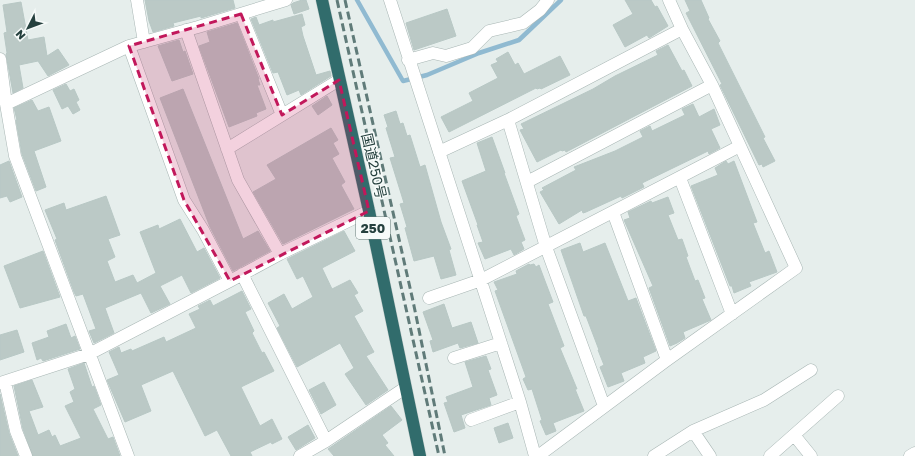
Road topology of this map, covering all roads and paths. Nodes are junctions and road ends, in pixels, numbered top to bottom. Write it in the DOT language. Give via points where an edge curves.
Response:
graph roads {
  1 [pos="137,0"];
  2 [pos="286,0"];
  3 [pos="322,0"];
  4 [pos="390,0"];
  5 [pos="548,0"];
  6 [pos="669,0"];
  7 [pos="241,14"];
  8 [pos="682,29"];
  9 [pos="186,30"];
  10 [pos="144,42"];
  11 [pos="129,46"];
  12 [pos="0,59"];
  13 [pos="410,63"];
  14 [pos="339,80"];
  15 [pos="712,85"];
  16 [pos="6,104"];
  17 [pos="282,115"];
  18 [pos="508,120"];
  19 [pos="740,146"];
  20 [pos="227,149"];
  21 [pos="438,152"];
  22 [pos="680,178"];
  23 [pos="528,182"];
  24 [pos="369,211"];
  25 [pos="612,212"];
  26 [pos="546,247"];
  27 [pos="280,254"];
  28 [pos="242,274"];
  29 [pos="481,280"];
  30 [pos="230,281"];
  31 [pos="429,298"];
  32 [pos="732,314"];
  33 [pos="501,343"];
  34 [pos="89,354"];
  35 [pos="454,358"];
  36 [pos="667,360"];
  37 [pos="811,370"];
  38 [pos="2,383"];
  39 [pos="406,388"];
  40 [pos="838,396"];
  41 [pos="520,402"];
  42 [pos="604,406"];
  43 [pos="471,420"];
  44 [pos="693,431"];
  45 [pos="794,435"];
  46 [pos="326,440"];
  47 [pos="915,453"];
  48 [pos="26,456"];
  49 [pos="128,456"];
  50 [pos="300,456"];
  51 [pos="420,456"];
  52 [pos="536,456"];
  53 [pos="654,456"];
  54 [pos="710,456"];
  55 [pos="770,456"];
  56 [pos="811,456"];
  57 [pos="910,456"];
  1 -- 10 [label="street"];
  2 -- 7 [label="street"];
  3 -- 14 [label="highway, 国道250号 / 250"];
  4 -- 13 [label="street"];
  5 -- 13 [label="street" via="540,10 522,23 489,30 472,48 446,56 433,53"];
  6 -- 8 [label="street"];
  7 -- 9 [label="street"];
  7 -- 17 [label="street"];
  8 -- 15 [label="street"];
  8 -- 18 [label="street"];
  9 -- 10 [label="street"];
  9 -- 20 [label="street"];
  10 -- 11 [label="street"];
  11 -- 16 [label="street"];
  11 -- 30 [label="street" via="184,200"];
  12 -- 16 [label="street"];
  13 -- 21 [label="street"];
  14 -- 17 [label="street"];
  14 -- 24 [label="highway, 国道250号 / 250"];
  15 -- 19 [label="street"];
  15 -- 23 [label="street"];
  16 -- 34 [label="street" via="15,156"];
  17 -- 20 [label="street"];
  18 -- 21 [label="street"];
  18 -- 23 [label="street"];
  19 -- 22 [label="street"];
  19 -- 32 [label="street" via="796,268"];
  20 -- 27 [label="street" via="238,180"];
  21 -- 29 [label="street"];
  22 -- 25 [label="street"];
  22 -- 32 [label="street"];
  23 -- 26 [label="street"];
  24 -- 27 [label="street"];
  24 -- 39 [label="highway, 国道250号 / 250"];
  25 -- 26 [label="street"];
  25 -- 36 [label="street"];
  26 -- 29 [label="street"];
  26 -- 42 [label="street"];
  27 -- 28 [label="street"];
  28 -- 30 [label="street"];
  28 -- 46 [label="street"];
  29 -- 31 [label="street"];
  29 -- 33 [label="street"];
  30 -- 34 [label="street"];
  32 -- 36 [label="street"];
  33 -- 35 [label="street"];
  33 -- 41 [label="street"];
  34 -- 38 [label="street"];
  34 -- 49 [label="street"];
  36 -- 42 [label="street"];
  37 -- 44 [label="street" via="764,400"];
  38 -- 48 [label="street"];
  39 -- 46 [label="street"];
  39 -- 51 [label="highway, 国道250号 / 250"];
  40 -- 45 [label="street"];
  41 -- 43 [label="street"];
  41 -- 52 [label="street"];
  42 -- 52 [label="street"];
  44 -- 53 [label="street"];
  44 -- 54 [label="street"];
  45 -- 55 [label="street"];
  45 -- 56 [label="street"];
  46 -- 50 [label="street"];
  47 -- 57 [label="street"];
}
